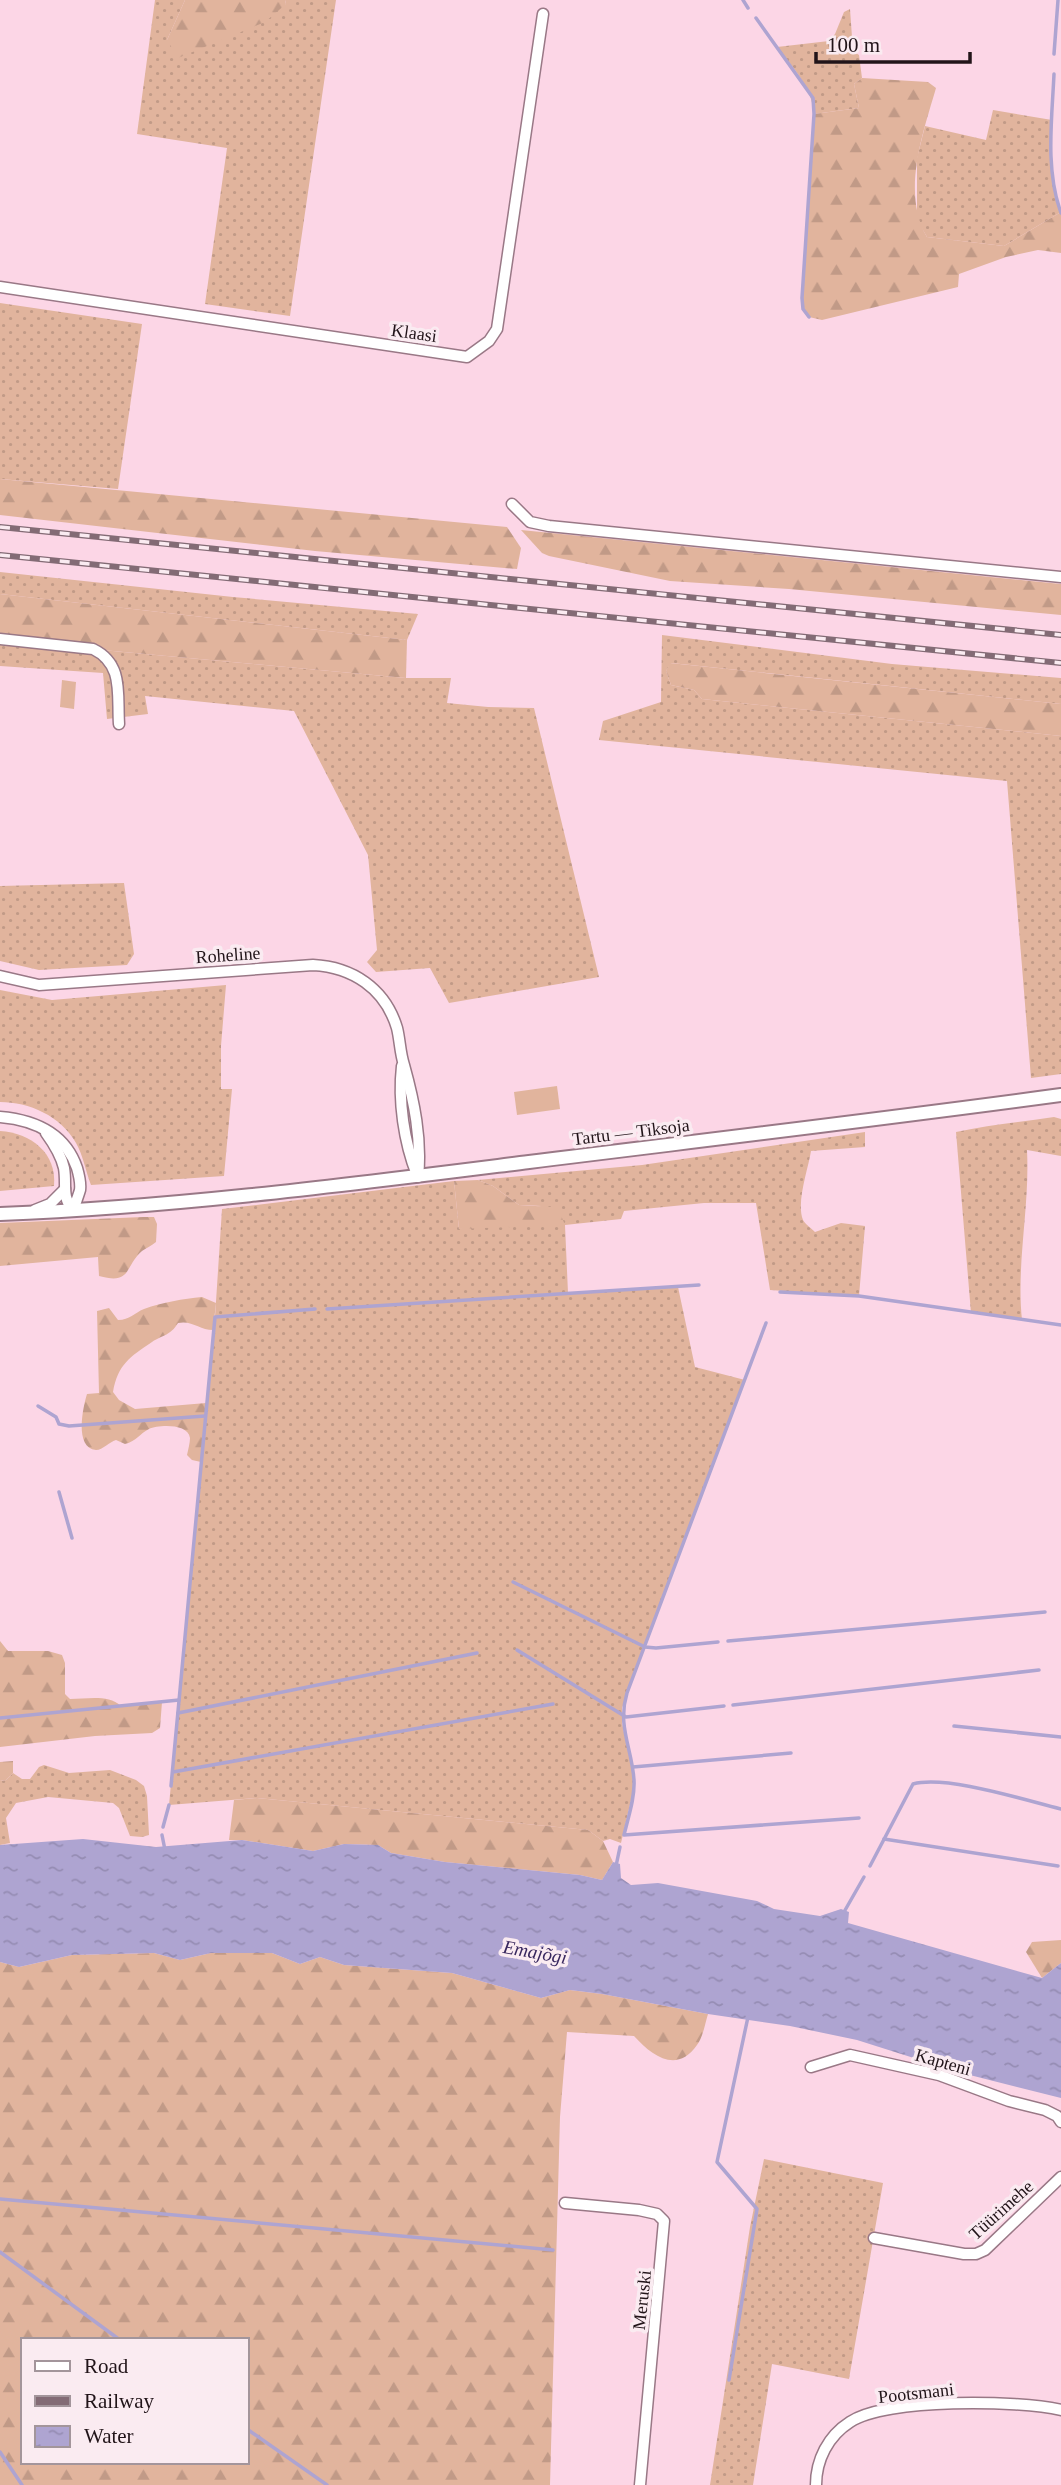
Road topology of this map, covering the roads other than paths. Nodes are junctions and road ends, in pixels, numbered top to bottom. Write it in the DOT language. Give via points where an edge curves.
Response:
graph roads {
  1 [pos="543,14"];
  2 [pos="0,288"];
  3 [pos="512,504"];
  4 [pos="1061,577"];
  5 [pos="0,639"];
  6 [pos="119,724"];
  7 [pos="0,976"];
  8 [pos="1061,1095"];
  9 [pos="0,1117"];
  10 [pos="42,1127"];
  11 [pos="418,1177"];
  12 [pos="65,1189"];
  13 [pos="73,1211"];
  14 [pos="0,1213"];
  15 [pos="29,1213"];
  16 [pos="811,2067"];
  17 [pos="1061,2122"];
  18 [pos="1061,2177"];
  19 [pos="565,2203"];
  20 [pos="874,2238"];
  21 [pos="1061,2410"];
  22 [pos="640,2485"];
  23 [pos="816,2485"];
  1 -- 2 [label="street, Klaasi" via="497,328 489,341 467,357"];
  3 -- 4 [label="street" via="530,522 549,526"];
  5 -- 6 [label="street" via="93,649 104,655 116,673"];
  7 -- 11 [label="street, Roheline" via="39,985 313,965 350,972 372,986 395,1022 408,1153"];
  8 -- 11 [label="main road, Tartu — Tiksoja"];
  9 -- 10 [label="street"];
  10 -- 12 [label="street" via="61,1158"];
  10 -- 13 [label="street" via="73,1157 80,1188"];
  11 -- 13 [label="main road, Tartu — Tiksoja"];
  12 -- 13 [label="street" via="65,1200"];
  12 -- 15 [label="street" via="50,1204"];
  13 -- 15 [label="main road, Tartu — Tiksoja"];
  14 -- 15 [label="main road, Tartu — Tiksoja"];
  16 -- 17 [label="street, Kapteni" via="850,2055 939,2075 1045,2110"];
  18 -- 20 [label="street, Tüürimehe" via="976,2254"];
  19 -- 22 [label="street, Meruski" via="639,2210 657,2214 664,2221"];
  21 -- 23 [label="street, Pootsmani" via="954,2403 867,2414 849,2422 830,2440 817,2467"];
}
